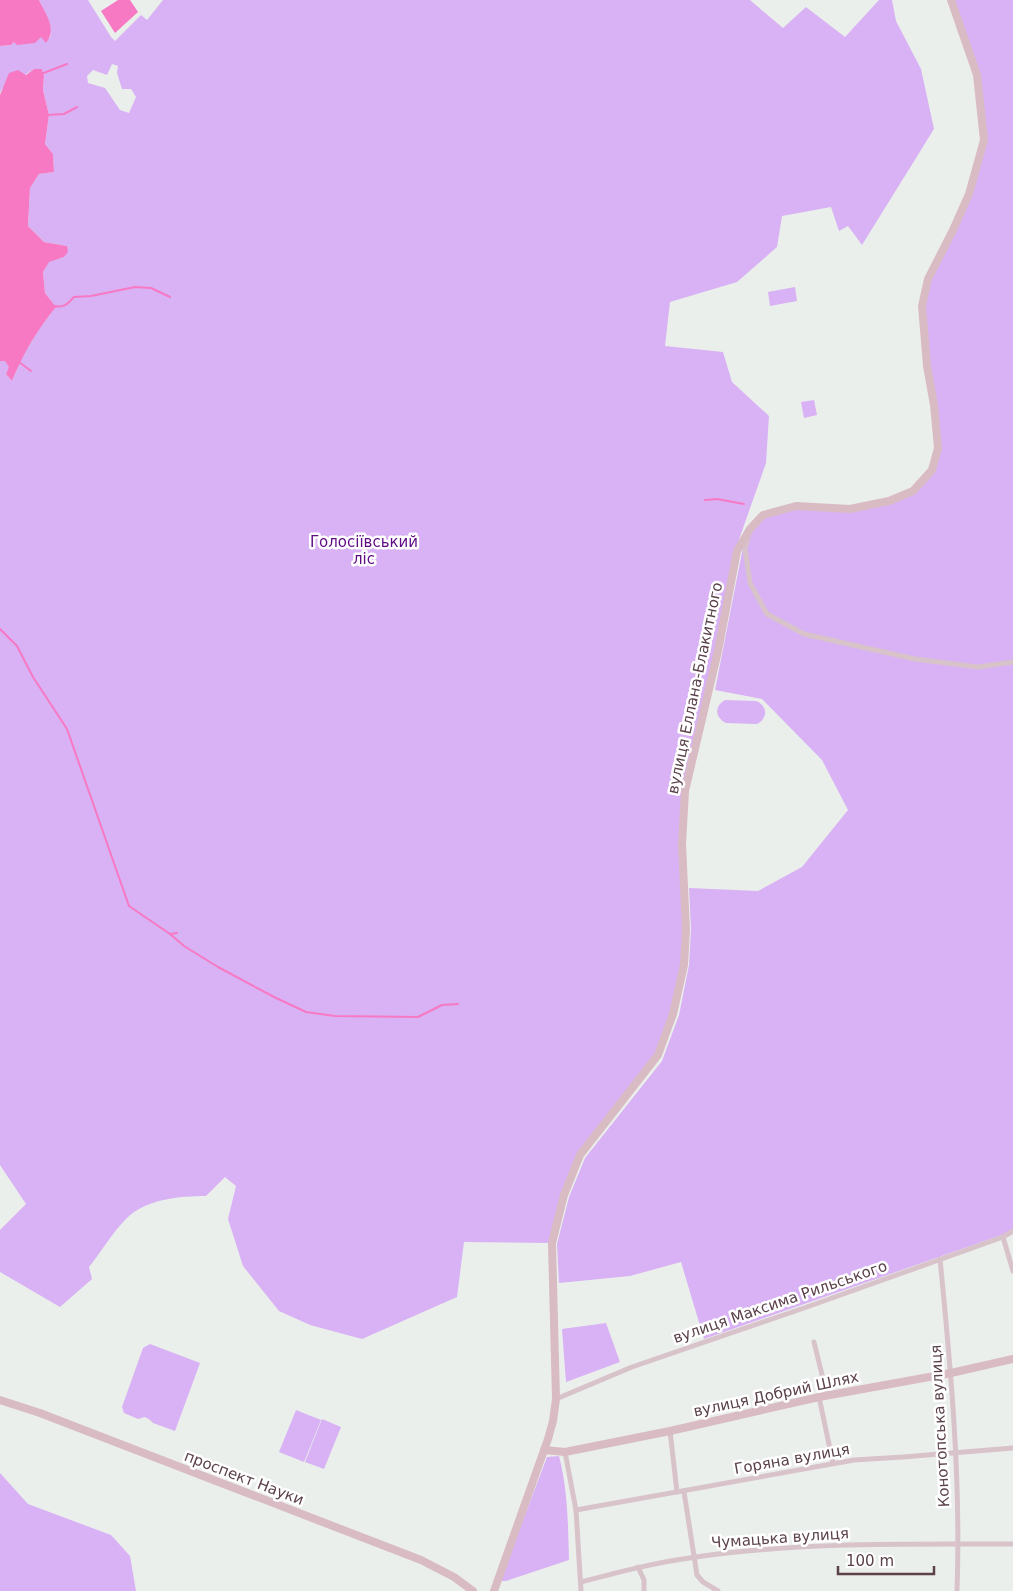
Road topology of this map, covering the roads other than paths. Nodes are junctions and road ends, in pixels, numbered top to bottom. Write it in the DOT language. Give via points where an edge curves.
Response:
graph roads {
  1 [pos="951,0"];
  2 [pos="750,529"];
  3 [pos="1013,662"];
  4 [pos="1013,1231"];
  5 [pos="1003,1237"];
  6 [pos="940,1259"];
  7 [pos="1013,1271"];
  8 [pos="814,1342"];
  9 [pos="1013,1359"];
  10 [pos="952,1373"];
  11 [pos="823,1396"];
  12 [pos="556,1399"];
  13 [pos="0,1400"];
  14 [pos="670,1431"];
  15 [pos="1013,1448"];
  16 [pos="544,1450"];
  17 [pos="565,1452"];
  18 [pos="956,1453"];
  19 [pos="833,1464"];
  20 [pos="678,1492"];
  21 [pos="684,1492"];
  22 [pos="576,1510"];
  23 [pos="959,1544"];
  24 [pos="1013,1544"];
  25 [pos="694,1557"];
  26 [pos="638,1567"];
  27 [pos="581,1582"];
  28 [pos="473,1591"];
  29 [pos="494,1591"];
  30 [pos="581,1591"];
  31 [pos="644,1591"];
  32 [pos="718,1591"];
  33 [pos="957,1591"];
  1 -- 2 [label="street, вулиця Еллана-Блакитного" via="977,75 984,140 968,194 928,279 922,306 938,448 932,470 913,491 889,501 850,509 796,506 763,515"];
  2 -- 3 [label="street" via="745,548 750,583 768,614 804,634 914,659 978,667"];
  2 -- 12 [label="street, вулиця Еллана-Блакитного" via="737,551 718,651 685,791 682,844 686,930 684,965 673,1014 658,1055 580,1155 564,1195 552,1243"];
  4 -- 5 [label="street, вулиця Максима Рильського"];
  5 -- 6 [label="street, вулиця Максима Рильського"];
  5 -- 7 [label="street"];
  6 -- 10 [label="street, Конотопська вулиця"];
  6 -- 12 [label="street, вулиця Максима Рильського" via="632,1367"];
  8 -- 11 [label="street"];
  9 -- 10 [label="street, вулиця Добрий Шлях"];
  10 -- 11 [label="street, вулиця Добрий Шлях"];
  10 -- 18 [label="street, Конотопська вулиця"];
  11 -- 14 [label="street, вулиця Добрий Шлях"];
  11 -- 19 [label="street"];
  12 -- 16 [label="street, вулиця Еллана-Блакитного"];
  13 -- 28 [label="street, проспект Науки" via="421,1560"];
  14 -- 17 [label="street, вулиця Добрий Шлях"];
  14 -- 20 [label="street"];
  15 -- 18 [label="street, Горяна вулиця"];
  16 -- 17 [label="street, вулиця Добрий Шлях"];
  16 -- 29 [label="street, вулиця Еллана-Блакитного"];
  17 -- 22 [label="street"];
  18 -- 19 [label="street, Горяна вулиця"];
  18 -- 23 [label="street, Конотопська вулиця"];
  19 -- 21 [label="street, Горяна вулиця"];
  20 -- 21 [label="street, Горяна вулиця"];
  20 -- 22 [label="street, Горяна вулиця"];
  21 -- 25 [label="street"];
  22 -- 27 [label="street"];
  23 -- 24 [label="street, Чумацька вулиця"];
  23 -- 25 [label="street, Чумацька вулиця" via="824,1545"];
  23 -- 33 [label="street, Конотопська вулиця"];
  25 -- 26 [label="street, Чумацька вулиця"];
  25 -- 32 [label="street" via="699,1579"];
  26 -- 27 [label="street, Чумацька вулиця"];
  26 -- 31 [label="street" via="644,1580"];
  27 -- 30 [label="street"];
}
